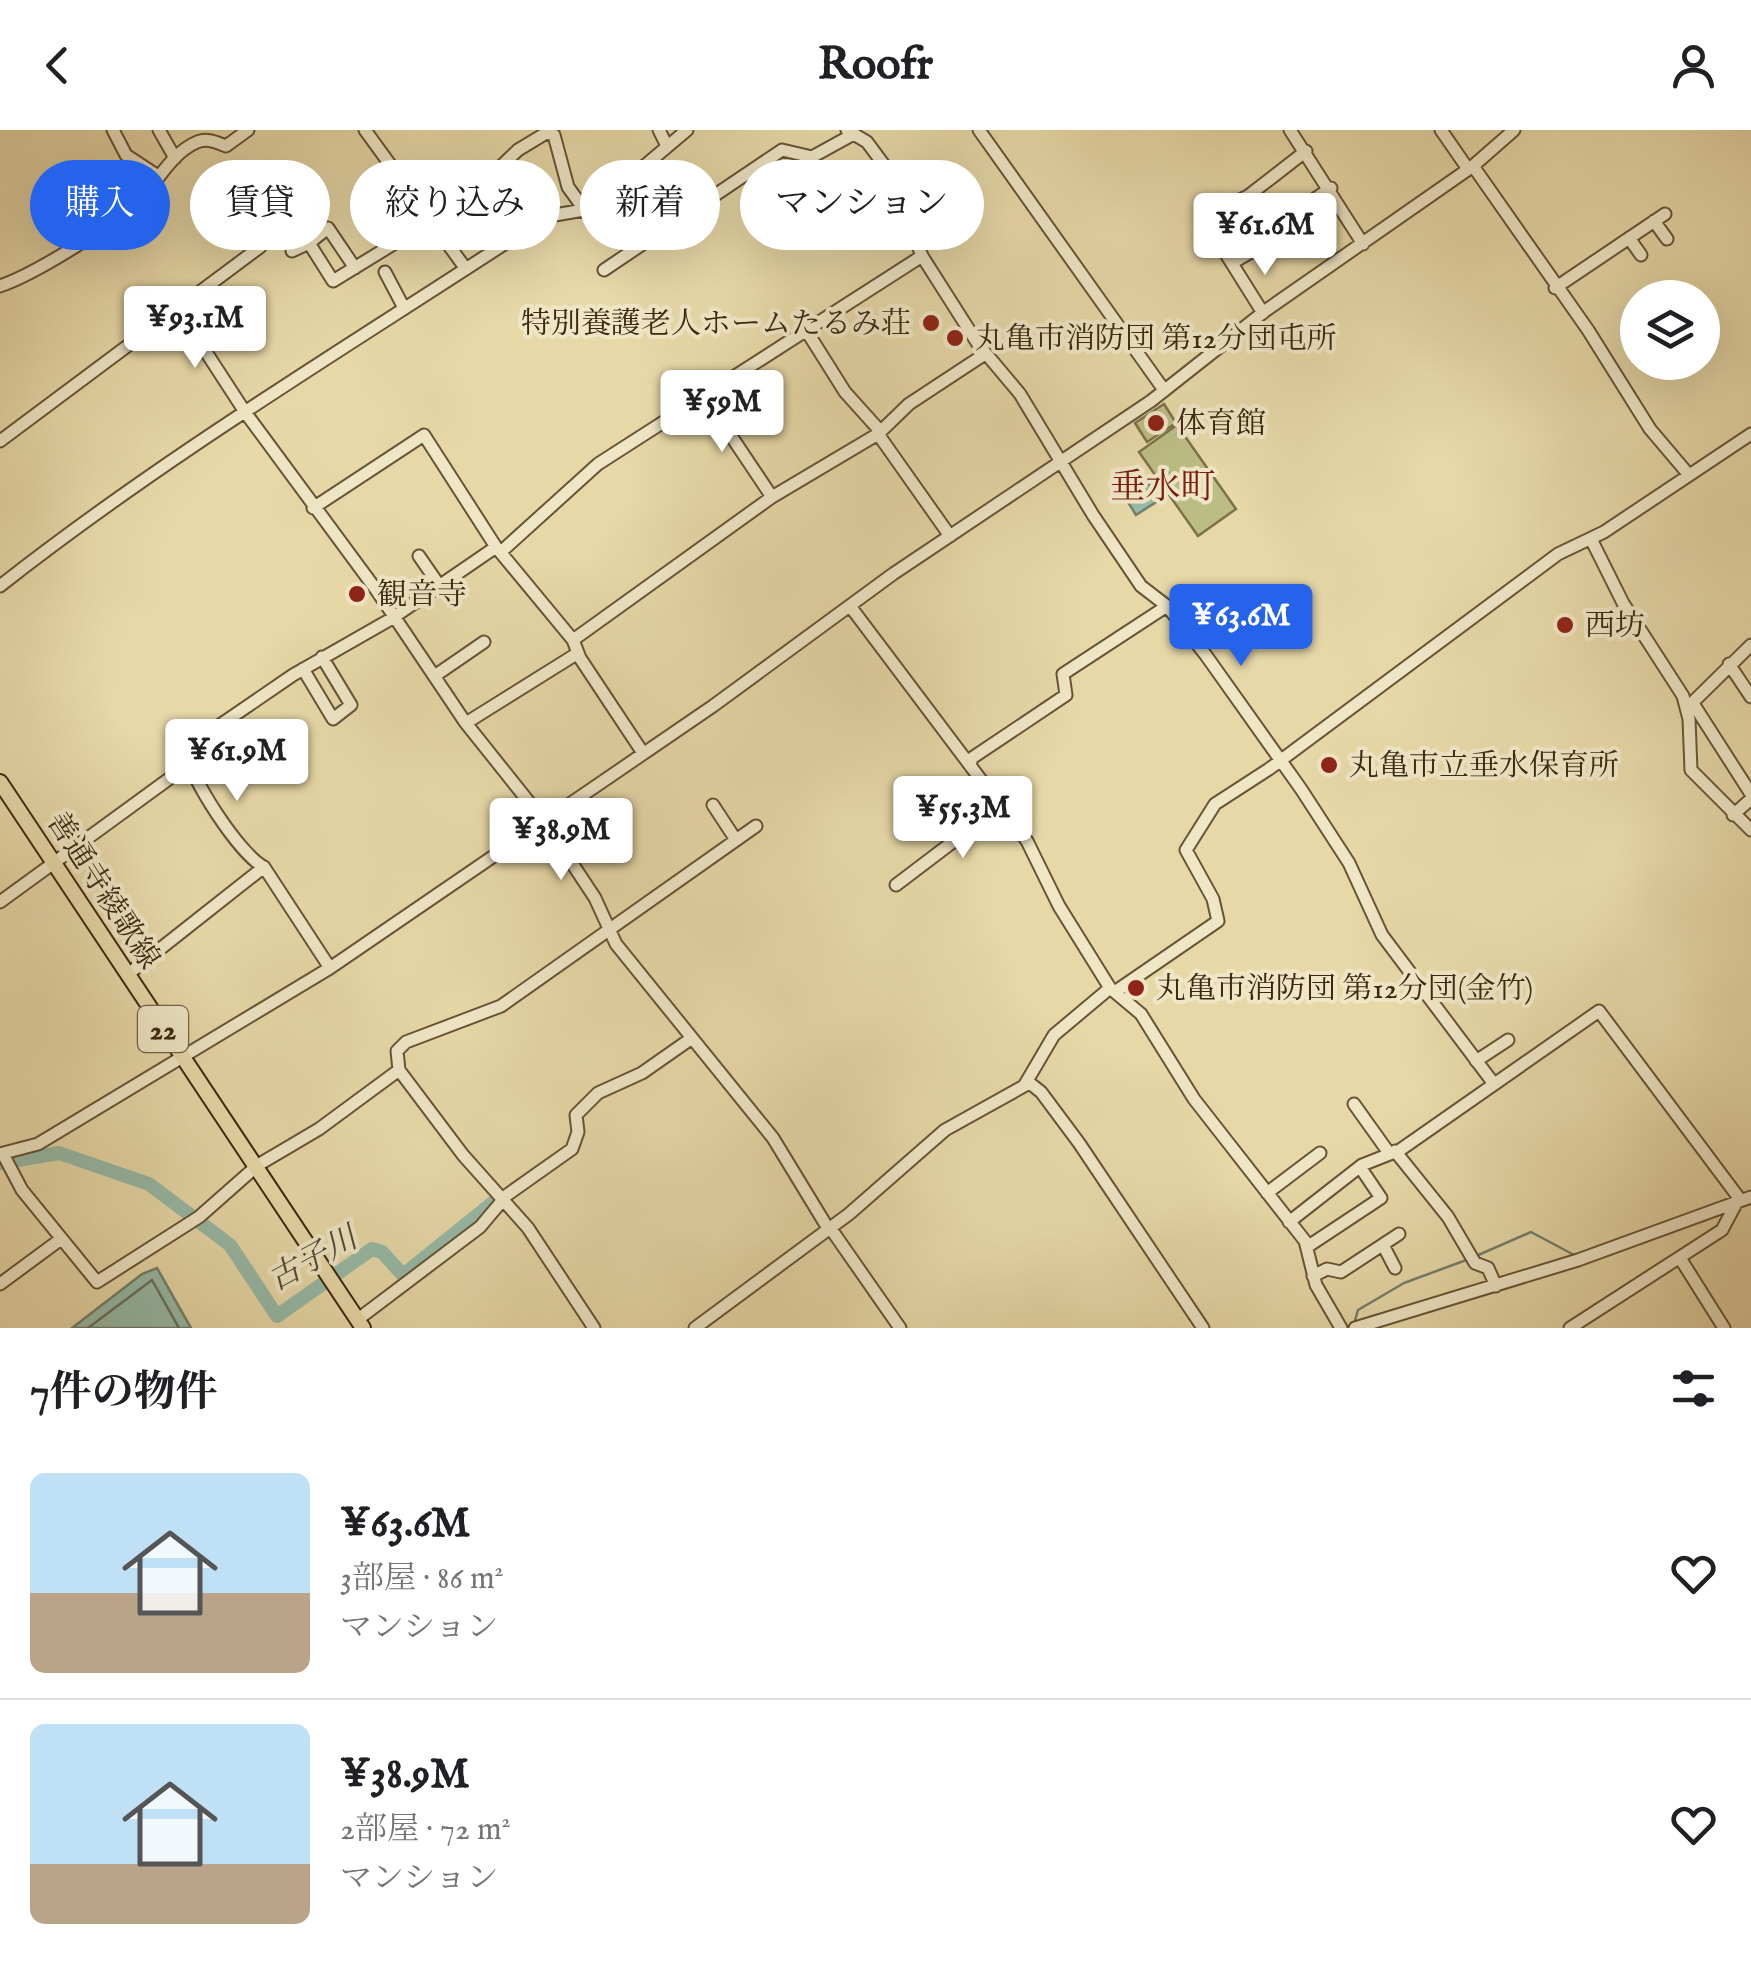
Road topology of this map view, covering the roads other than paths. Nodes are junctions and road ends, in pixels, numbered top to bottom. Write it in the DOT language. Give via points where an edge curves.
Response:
graph roads {
  1 [pos="113,130"];
  2 [pos="159,130"];
  3 [pos="248,130"];
  4 [pos="364,130"];
  5 [pos="659,130"];
  6 [pos="687,130"];
  7 [pos="870,130"];
  8 [pos="980,130"];
  9 [pos="1290,130"];
  10 [pos="1442,130"];
  11 [pos="1514,130"];
  12 [pos="549,132"];
  13 [pos="852,134"];
  14 [pos="667,146"];
  15 [pos="1306,151"];
  16 [pos="174,158"];
  17 [pos="135,160"];
  18 [pos="386,160"];
  19 [pos="512,160"];
  20 [pos="654,160"];
  21 [pos="170,162"];
  22 [pos="1470,168"];
  23 [pos="1331,188"];
  24 [pos="1248,196"];
  25 [pos="580,204"];
  26 [pos="1223,208"];
  27 [pos="580,213"];
  28 [pos="330,231"];
  29 [pos="1240,236"];
  30 [pos="1629,238"];
  31 [pos="1667,240"];
  32 [pos="1362,244"];
  33 [pos="62,250"];
  34 [pos="256,250"];
  35 [pos="296,250"];
  36 [pos="313,250"];
  37 [pos="384,250"];
  38 [pos="453,250"];
  39 [pos="292,252"];
  40 [pos="1250,252"];
  41 [pos="1640,254"];
  42 [pos="922,256"];
  43 [pos="1232,263"];
  44 [pos="355,268"];
  45 [pos="466,269"];
  46 [pos="604,270"];
  47 [pos="385,272"];
  48 [pos="0,286"];
  49 [pos="1556,288"];
  50 [pos="404,308"];
  51 [pos="178,309"];
  52 [pos="1263,313"];
  53 [pos="806,330"];
  54 [pos="984,354"];
  55 [pos="1164,390"];
  56 [pos="702,394"];
  57 [pos="245,412"];
  58 [pos="880,433"];
  59 [pos="1751,434"];
  60 [pos="0,441"];
  61 [pos="1058,462"];
  62 [pos="1689,475"];
  63 [pos="772,497"];
  64 [pos="313,508"];
  65 [pos="950,536"];
  66 [pos="1591,539"];
  67 [pos="500,548"];
  68 [pos="419,556"];
  69 [pos="440,585"];
  70 [pos="0,586"];
  71 [pos="850,606"];
  72 [pos="1167,606"];
  73 [pos="394,616"];
  74 [pos="572,640"];
  75 [pos="484,642"];
  76 [pos="1751,645"];
  77 [pos="578,653"];
  78 [pos="322,658"];
  79 [pos="1730,664"];
  80 [pos="303,669"];
  81 [pos="436,675"];
  82 [pos="1751,697"];
  83 [pos="1690,706"];
  84 [pos="466,723"];
  85 [pos="643,753"];
  86 [pos="1279,759"];
  87 [pos="188,765"];
  88 [pos="970,765"];
  89 [pos="0,782"];
  90 [pos="1751,797"];
  91 [pos="713,805"];
  92 [pos="1000,806"];
  93 [pos="1733,815"];
  94 [pos="544,821"];
  95 [pos="756,826"];
  96 [pos="1751,830"];
  97 [pos="736,840"];
  98 [pos="56,865"];
  99 [pos="264,867"];
  100 [pos="896,885"];
  101 [pos="0,902"];
  102 [pos="608,930"];
  103 [pos="330,968"];
  104 [pos="127,975"];
  105 [pos="1113,989"];
  106 [pos="692,1038"];
  107 [pos="1508,1040"];
  108 [pos="182,1059"];
  109 [pos="1476,1061"];
  110 [pos="399,1070"];
  111 [pos="1027,1081"];
  112 [pos="1494,1084"];
  113 [pos="1354,1104"];
  114 [pos="1392,1152"];
  115 [pos="1320,1153"];
  116 [pos="2,1154"];
  117 [pos="1360,1167"];
  118 [pos="255,1168"];
  119 [pos="1267,1194"];
  120 [pos="504,1198"];
  121 [pos="1743,1199"];
  122 [pos="1290,1222"];
  123 [pos="831,1229"];
  124 [pos="1400,1234"];
  125 [pos="61,1239"];
  126 [pos="1383,1245"];
  127 [pos="1307,1247"];
  128 [pos="1680,1258"];
  129 [pos="1395,1268"];
  130 [pos="1313,1276"];
  131 [pos="0,1284"];
  132 [pos="1496,1286"];
  133 [pos="360,1324"];
  134 [pos="1364,1327"];
  135 [pos="594,1328"];
  136 [pos="695,1328"];
  137 [pos="900,1328"];
  138 [pos="1202,1328"];
  139 [pos="1340,1328"];
  140 [pos="1570,1328"];
  141 [pos="1724,1328"];
  1 -- 17 [label="street"];
  2 -- 16 [label="street"];
  3 -- 16 [label="street" via="232,144 208,139"];
  4 -- 18 [label="street"];
  5 -- 14 [label="street"];
  6 -- 14 [label="street"];
  7 -- 13 [label="street"];
  8 -- 55 [label="street"];
  9 -- 15 [label="street"];
  10 -- 22 [label="street"];
  11 -- 22 [label="street"];
  12 -- 19 [label="street"];
  12 -- 25 [label="street"];
  13 -- 42 [label="street" via="867,142 890,173"];
  13 -- 46 [label="street" via="812,157 782,150"];
  14 -- 20 [label="street"];
  15 -- 23 [label="street"];
  15 -- 24 [label="street"];
  16 -- 21 [label="street"];
  22 -- 32 [label="street"];
  22 -- 49 [label="street"];
  23 -- 24 [label="street" via="1270,229"];
  23 -- 32 [label="street"];
  24 -- 26 [label="street"];
  27 -- 45 [label="street" via="539,222"];
  28 -- 44 [label="street"];
  29 -- 43 [label="street" via="1221,246"];
  30 -- 31 [label="street" via="1660,217"];
  30 -- 41 [label="street"];
  30 -- 49 [label="street" via="1592,270"];
  32 -- 52 [label="street"];
  33 -- 48 [label="street"];
  34 -- 51 [label="street"];
  35 -- 39 [label="street"];
  36 -- 44 [label="street" via="333,281"];
  37 -- 44 [label="street"];
  38 -- 45 [label="street"];
  40 -- 43 [label="street"];
  42 -- 53 [label="street"];
  42 -- 54 [label="street"];
  43 -- 52 [label="street"];
  45 -- 50 [label="street"];
  47 -- 50 [label="street"];
  49 -- 62 [label="street" via="1650,429"];
  50 -- 57 [label="street"];
  51 -- 57 [label="street"];
  51 -- 60 [label="street"];
  52 -- 55 [label="street"];
  53 -- 56 [label="street"];
  53 -- 58 [label="street"];
  54 -- 58 [label="street" via="909,404"];
  54 -- 61 [label="street" via="1020,394"];
  55 -- 61 [label="street"];
  56 -- 63 [label="street"];
  56 -- 67 [label="street" via="598,464"];
  57 -- 64 [label="street"];
  57 -- 70 [label="street"];
  58 -- 63 [label="street"];
  58 -- 65 [label="street"];
  59 -- 62 [label="street"];
  61 -- 65 [label="street"];
  61 -- 72 [label="street" via="1142,586"];
  62 -- 66 [label="street"];
  63 -- 74 [label="street"];
  64 -- 67 [label="street" via="424,436"];
  64 -- 73 [label="street"];
  65 -- 71 [label="street"];
  66 -- 83 [label="street"];
  66 -- 86 [label="street" via="1558,554"];
  67 -- 69 [label="street"];
  67 -- 74 [label="street"];
  68 -- 69 [label="street"];
  69 -- 73 [label="street"];
  71 -- 85 [label="street"];
  71 -- 88 [label="street"];
  72 -- 86 [label="street"];
  72 -- 88 [label="street" via="1062,674 1066,695"];
  73 -- 78 [label="street"];
  73 -- 81 [label="street"];
  74 -- 77 [label="street"];
  75 -- 81 [label="street"];
  76 -- 79 [label="street"];
  77 -- 84 [label="street"];
  77 -- 85 [label="street"];
  78 -- 80 [label="street"];
  78 -- 80 [label="street" via="351,705 333,719"];
  79 -- 82 [label="street"];
  79 -- 83 [label="street"];
  80 -- 87 [label="street" via="187,745"];
  81 -- 84 [label="street"];
  83 -- 90 [label="street"];
  83 -- 93 [label="street" via="1690,770"];
  84 -- 94 [label="street"];
  85 -- 94 [label="street"];
  86 -- 105 [label="street" via="1215,804 1186,850 1214,899 1218,921"];
  86 -- 109 [label="street" via="1349,863 1382,935"];
  87 -- 98 [label="street"];
  87 -- 99 [label="street" via="204,798"];
  88 -- 92 [label="street"];
  89 -- 98 [label="main road, 善通寺綾歌線 / 22"];
  90 -- 93 [label="street"];
  91 -- 97 [label="street"];
  92 -- 100 [label="street"];
  92 -- 105 [label="street"];
  93 -- 96 [label="street"];
  94 -- 102 [label="street"];
  94 -- 103 [label="street"];
  95 -- 97 [label="street"];
  97 -- 102 [label="street"];
  98 -- 101 [label="street"];
  98 -- 104 [label="main road, 善通寺綾歌線 / 22"];
  99 -- 103 [label="street"];
  99 -- 104 [label="street"];
  102 -- 106 [label="street"];
  102 -- 110 [label="street" via="501,1006 402,1044"];
  103 -- 108 [label="street"];
  104 -- 108 [label="main road, 善通寺綾歌線 / 22"];
  105 -- 111 [label="street" via="1054,1035"];
  105 -- 119 [label="street" via="1142,1014 1194,1099"];
  106 -- 120 [label="street" via="642,1074 598,1093 576,1115 572,1149"];
  106 -- 123 [label="street" via="773,1138"];
  107 -- 109 [label="street"];
  108 -- 116 [label="street" via="38,1144"];
  108 -- 118 [label="main road, 善通寺綾歌線 / 22"];
  109 -- 112 [label="street"];
  110 -- 118 [label="street"];
  110 -- 120 [label="street"];
  111 -- 123 [label="street" via="945,1130"];
  111 -- 138 [label="street" via="1079,1144"];
  112 -- 114 [label="street"];
  112 -- 121 [label="street" via="1598,1011"];
  113 -- 114 [label="street"];
  114 -- 117 [label="street"];
  114 -- 132 [label="street"];
  115 -- 119 [label="street"];
  116 -- 125 [label="street"];
  117 -- 122 [label="street"];
  117 -- 127 [label="street" via="1381,1198"];
  118 -- 125 [label="street" via="200,1216 97,1282"];
  118 -- 133 [label="main road, 善通寺綾歌線 / 22"];
  119 -- 122 [label="street"];
  120 -- 133 [label="street" via="480,1227"];
  120 -- 135 [label="street"];
  121 -- 128 [label="street" via="1722,1230"];
  121 -- 132 [label="street"];
  122 -- 127 [label="street"];
  123 -- 136 [label="street"];
  123 -- 137 [label="street"];
  124 -- 126 [label="street"];
  125 -- 131 [label="street"];
  126 -- 129 [label="street"];
  126 -- 130 [label="street" via="1341,1272"];
  127 -- 130 [label="street"];
  128 -- 140 [label="street"];
  128 -- 141 [label="street"];
  130 -- 139 [label="street"];
  132 -- 134 [label="street"];
}
